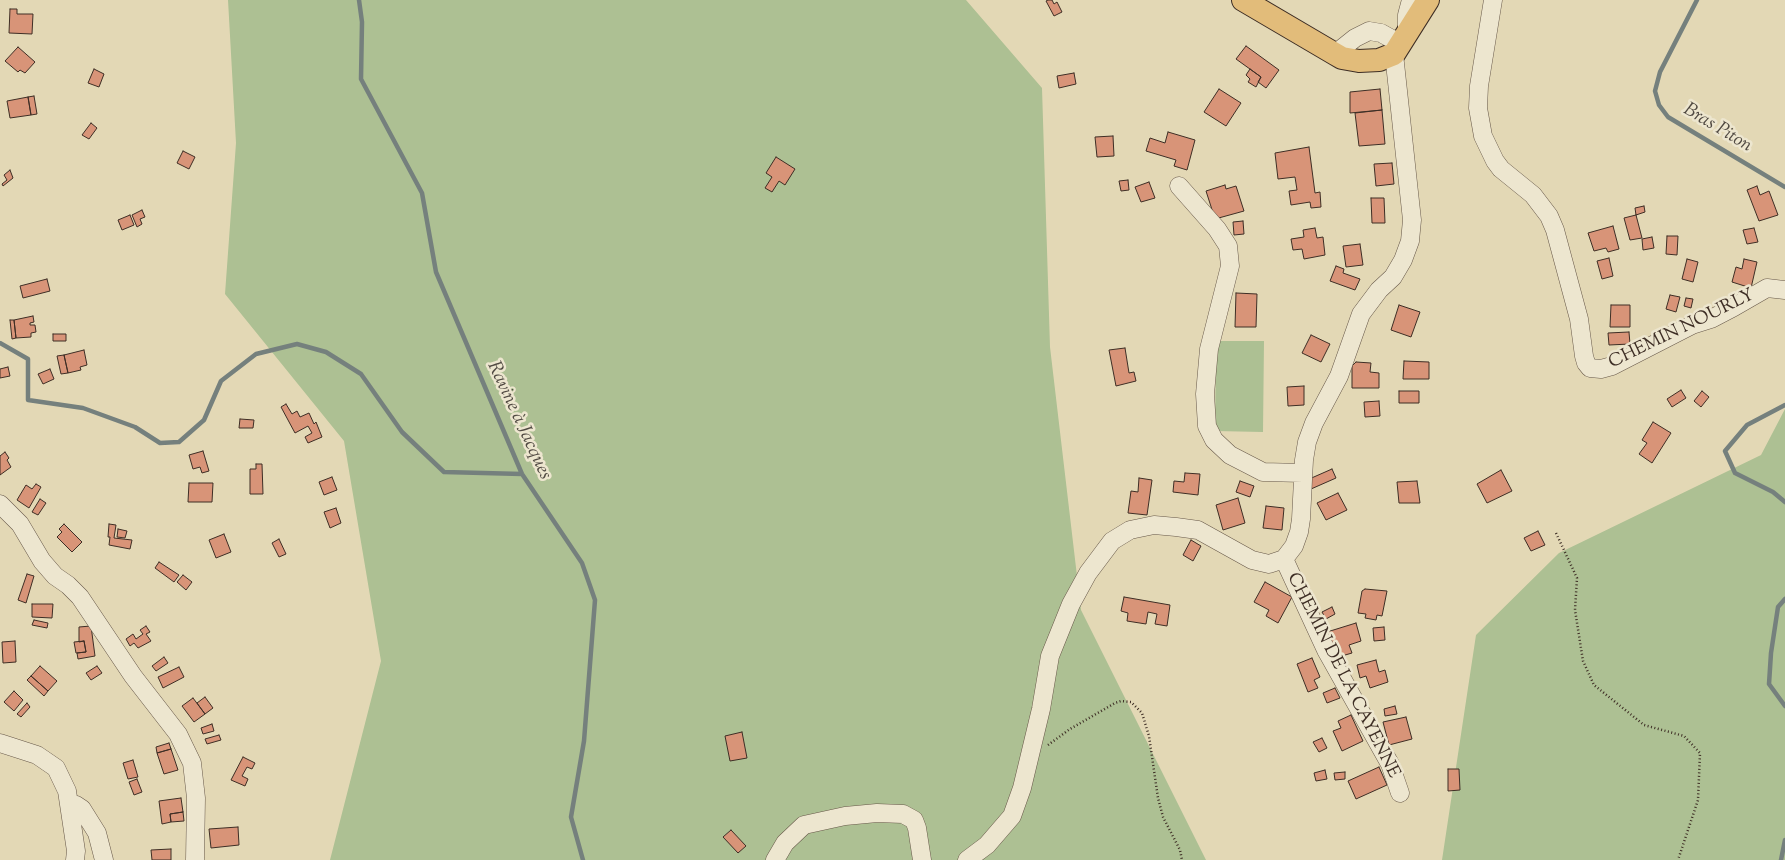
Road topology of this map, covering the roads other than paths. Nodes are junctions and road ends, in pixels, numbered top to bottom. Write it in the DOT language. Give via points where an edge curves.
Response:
graph roads {
  1 [pos="1243,0"];
  2 [pos="1411,0"];
  3 [pos="1428,0"];
  4 [pos="1493,0"];
  5 [pos="1401,44"];
  6 [pos="1335,54"];
  7 [pos="1179,186"];
  8 [pos="1785,290"];
  9 [pos="1303,473"];
  10 [pos="0,504"];
  11 [pos="1284,559"];
  12 [pos="0,744"];
  13 [pos="1400,793"];
  14 [pos="69,804"];
  15 [pos="76,860"];
  16 [pos="104,860"];
  17 [pos="195,860"];
  18 [pos="775,860"];
  19 [pos="922,860"];
  20 [pos="967,860"];
  1 -- 6 [label="main road"];
  2 -- 5 [label="street"];
  3 -- 5 [label="main road"];
  4 -- 8 [label="street, CHEMIN NOURLY" via="1478,86 1483,136 1501,169 1533,195 1549,216 1579,319 1584,356 1590,368 1612,366 1692,325 1734,308 1768,288"];
  5 -- 6 [label="main road" via="1379,60 1359,61"];
  5 -- 6 [label="street" via="1381,33 1368,31"];
  5 -- 9 [label="street" via="1412,220 1410,241 1393,276 1361,314 1346,357 1307,442"];
  7 -- 9 [label="street" via="1228,246 1230,266 1209,349 1205,394 1207,426 1214,440 1230,455 1263,472"];
  9 -- 11 [label="street" via="1299,532"];
  10 -- 17 [label="street" via="20,524 42,561 80,597 133,676 178,734 192,763 196,798"];
  11 -- 13 [label="street, CHEMIN DE LA CAYENNE" via="1326,650 1390,764"];
  11 -- 20 [label="street" via="1269,564 1252,560 1198,530 1176,527 1154,525 1130,530 1112,540 1071,604 1050,656 1041,709 1012,816 987,845"];
  12 -- 14 [label="street" via="37,755 56,768"];
  14 -- 15 [label="street"];
  14 -- 16 [label="street" via="82,809 97,833"];
  18 -- 19 [label="street" via="785,843 804,825 877,813 903,814 914,820"];
}
